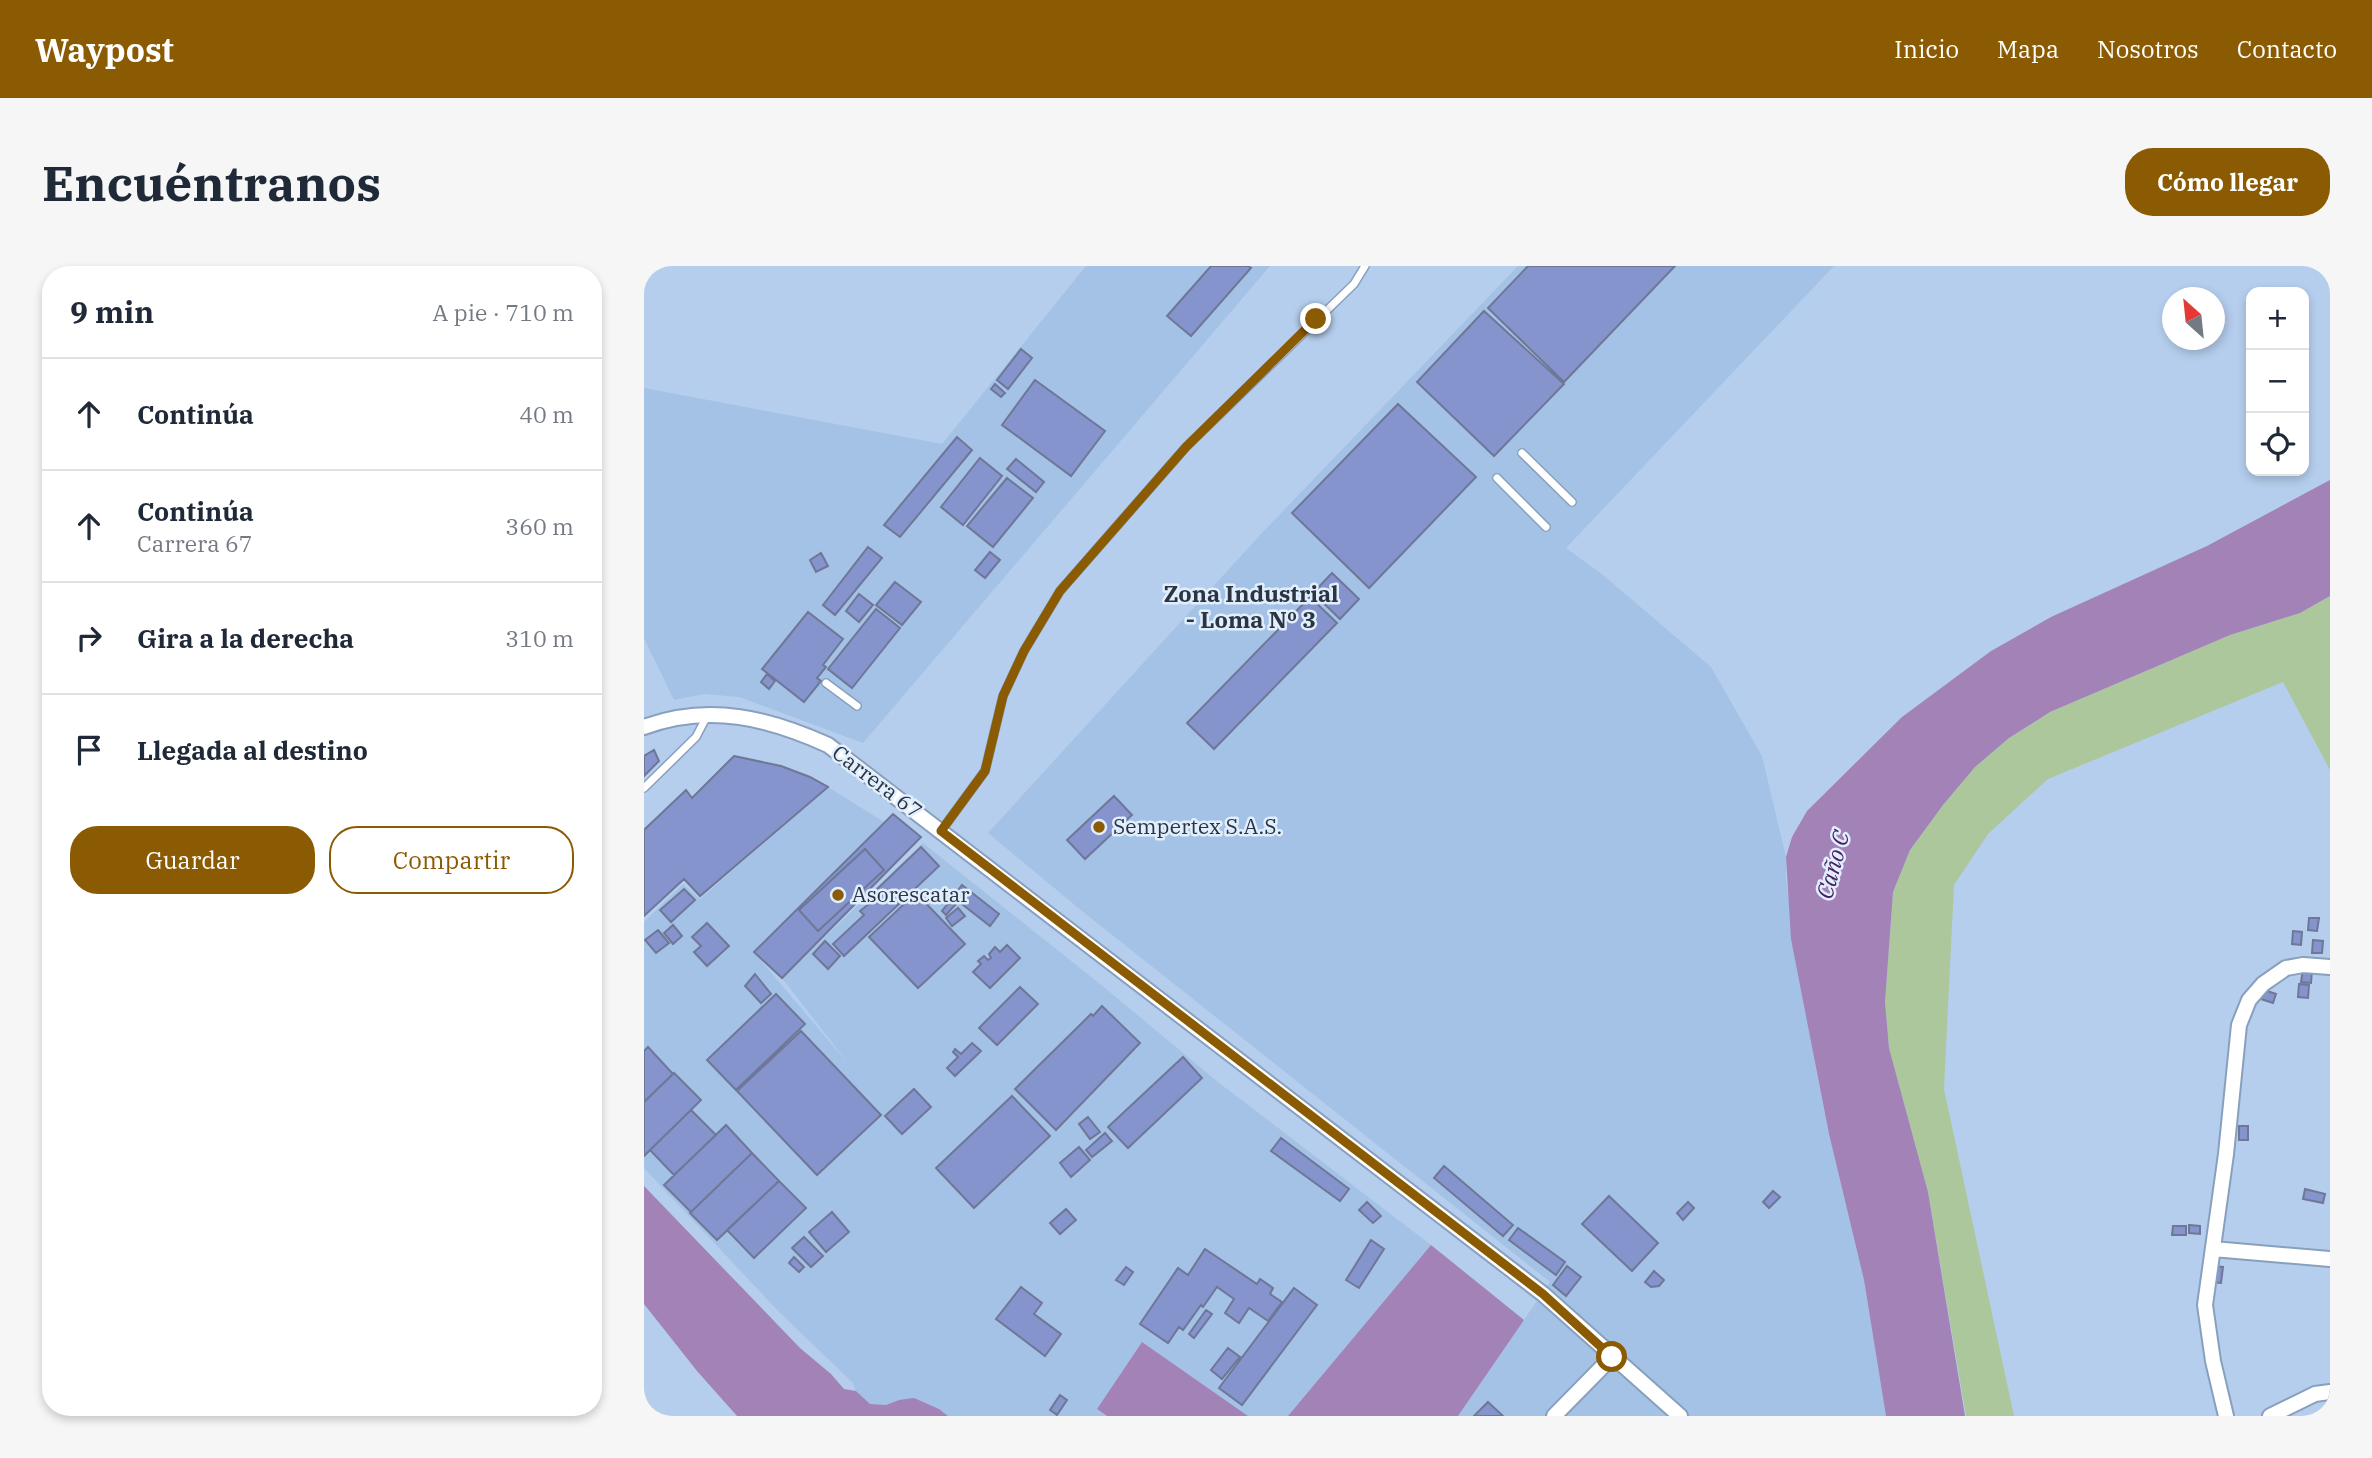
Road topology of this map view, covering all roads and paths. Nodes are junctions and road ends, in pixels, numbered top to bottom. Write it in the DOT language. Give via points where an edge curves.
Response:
graph roads {
  1 [pos="1365,266"];
  2 [pos="1521,453"];
  3 [pos="1497,478"];
  4 [pos="1572,502"];
  5 [pos="1546,527"];
  6 [pos="826,683"];
  7 [pos="857,706"];
  8 [pos="707,715"];
  9 [pos="644,727"];
  10 [pos="644,788"];
  11 [pos="941,831"];
  12 [pos="2330,967"];
  13 [pos="2213,1249"];
  14 [pos="2330,1259"];
  15 [pos="1612,1357"];
  16 [pos="2330,1392"];
  17 [pos="1554,1416"];
  18 [pos="1680,1416"];
  19 [pos="2226,1416"];
  20 [pos="2270,1416"];
  1 -- 11 [label="lane" via="1354,284 1186,447 1060,591 1003,696 985,771"];
  2 -- 4 [label="lane"];
  3 -- 5 [label="lane"];
  6 -- 7 [label="lane"];
  8 -- 9 [label="street, Carrera 67"];
  8 -- 10 [label="lane" via="696,737"];
  8 -- 11 [label="street, Carrera 67" via="780,725 828,745"];
  11 -- 15 [label="street, Carrera 67" via="1543,1294"];
  12 -- 13 [label="street" via="2286,968 2263,984 2243,1010"];
  13 -- 14 [label="street"];
  13 -- 19 [label="street" via="2205,1305"];
  15 -- 17 [label="street"];
  15 -- 18 [label="street, Carrera 67"];
  16 -- 20 [label="street" via="2315,1394"];
}
